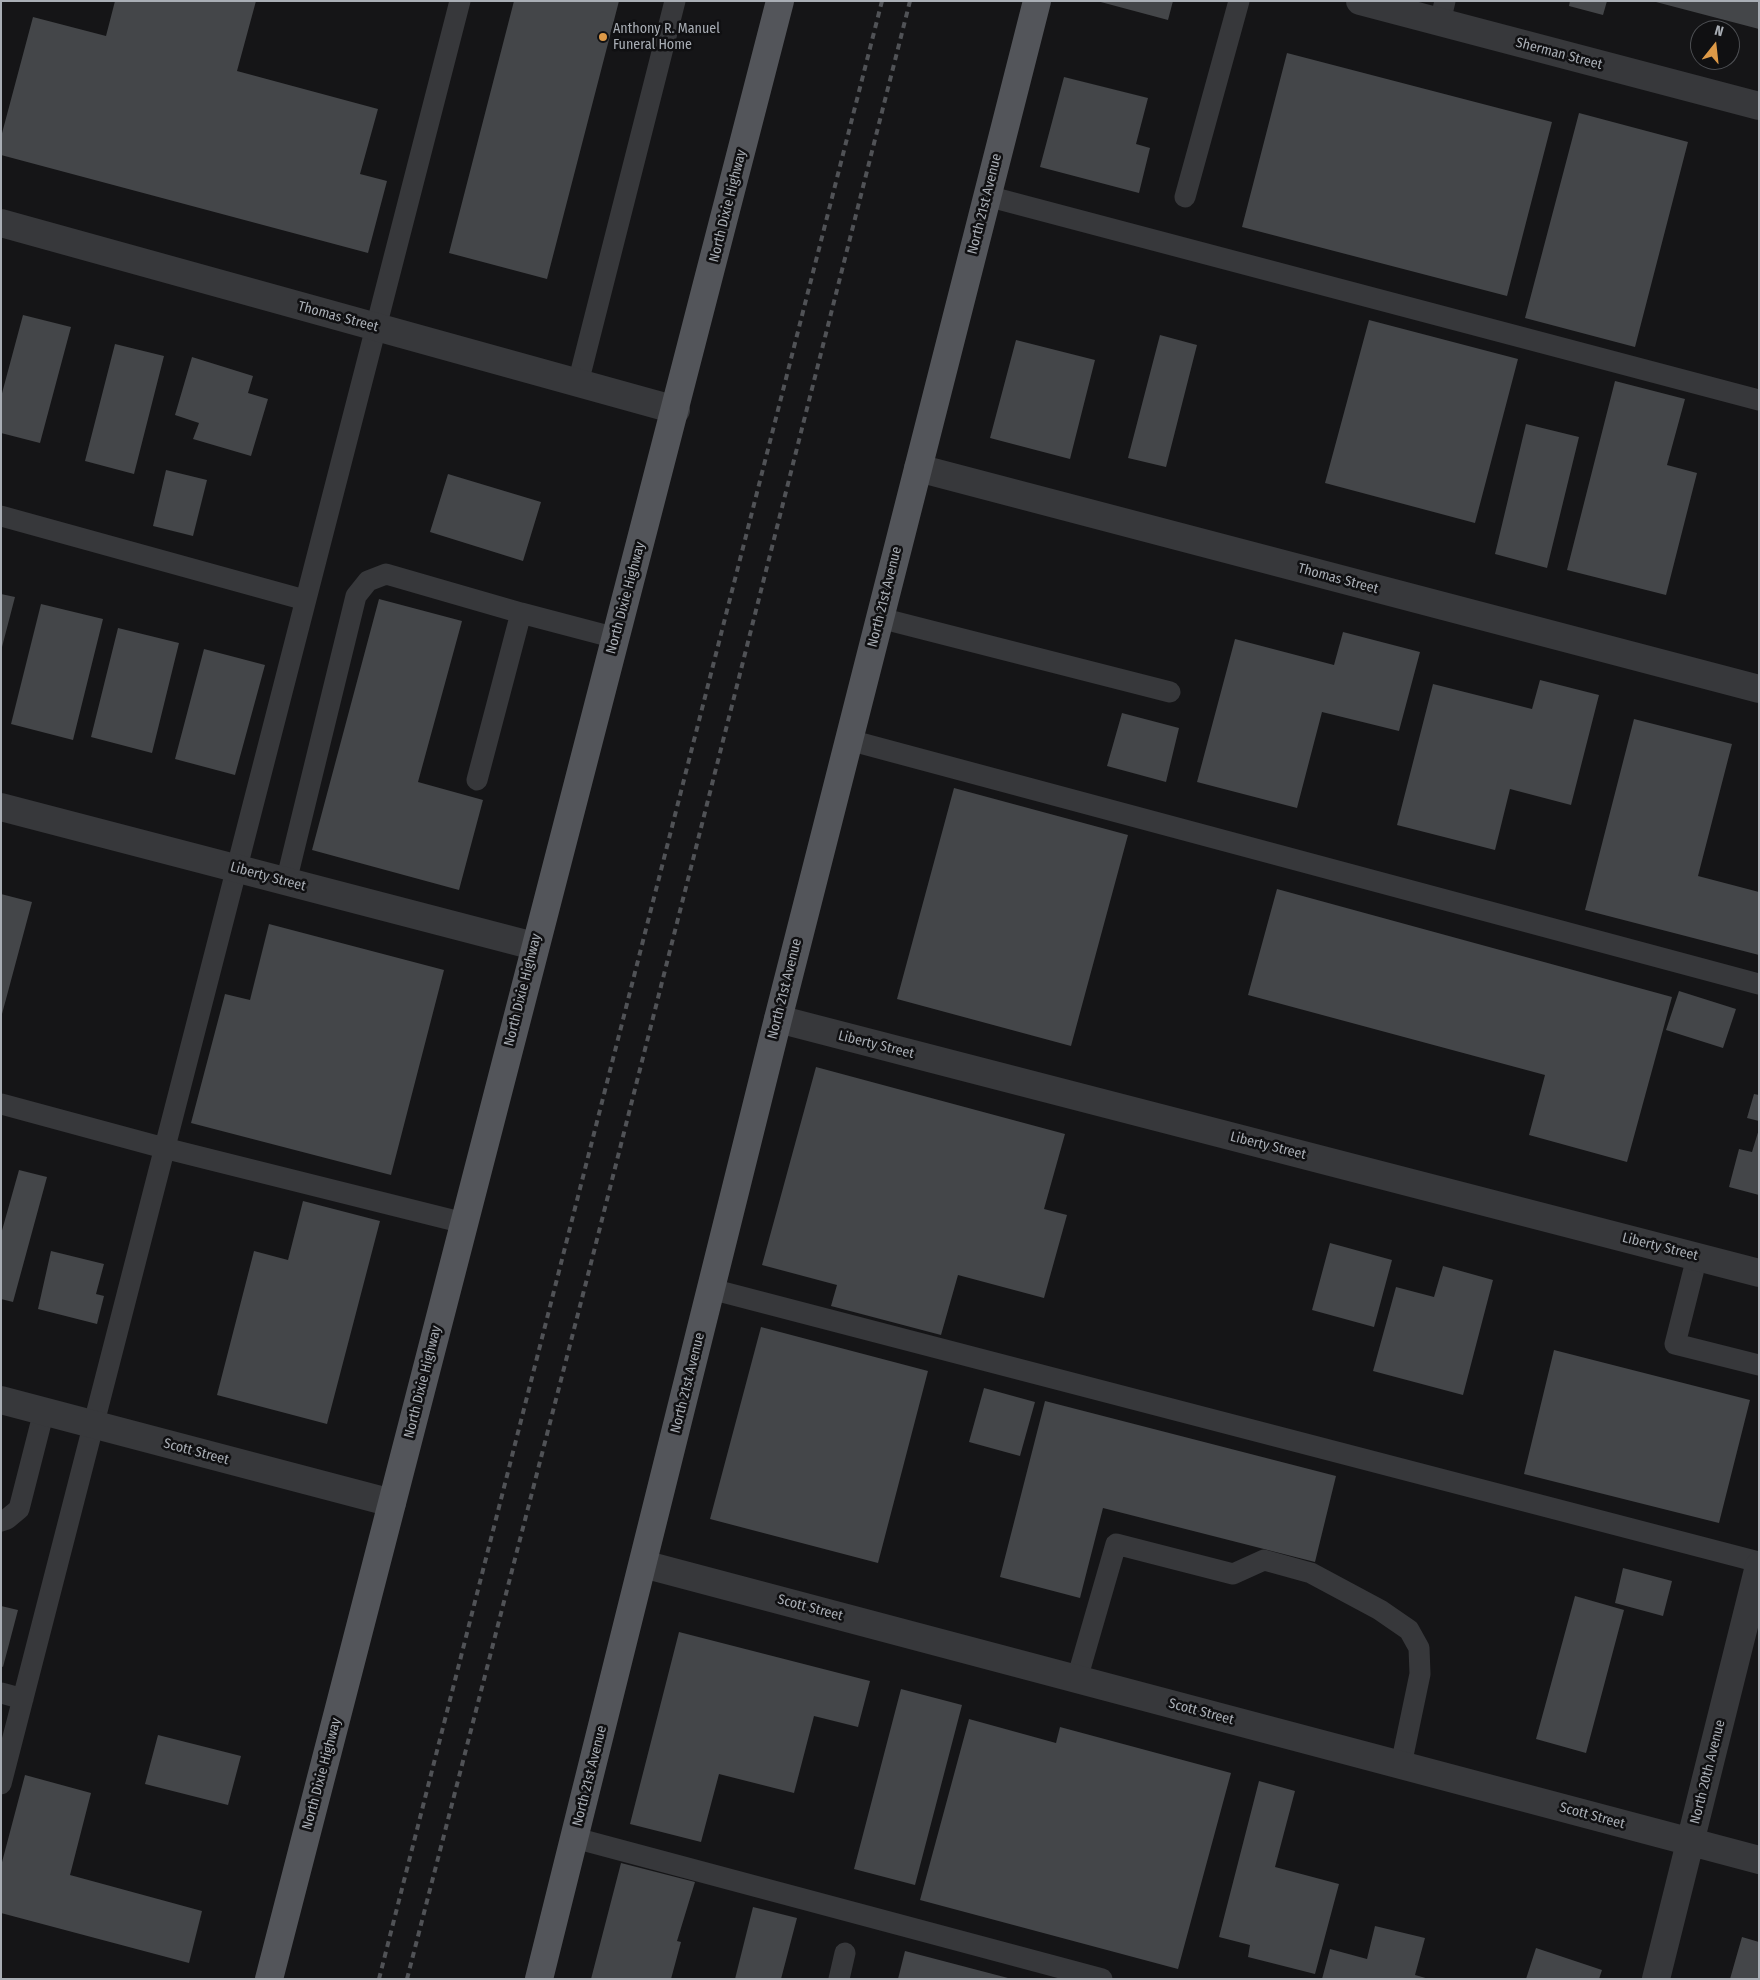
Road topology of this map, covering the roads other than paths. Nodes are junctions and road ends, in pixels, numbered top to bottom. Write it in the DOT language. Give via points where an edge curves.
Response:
graph roads {
  1 [pos="460,1"];
  2 [pos="675,1"];
  3 [pos="780,1"];
  4 [pos="1037,1"];
  5 [pos="1238,1"];
  6 [pos="1360,1"];
  7 [pos="1442,12"];
  8 [pos="1759,106"];
  9 [pos="987,196"];
  10 [pos="1185,198"];
  11 [pos="1,224"];
  12 [pos="377,328"];
  13 [pos="578,383"];
  14 [pos="1759,400"];
  15 [pos="676,410"];
  16 [pos="918,468"];
  17 [pos="1,516"];
  18 [pos="305,600"];
  19 [pos="521,614"];
  20 [pos="880,618"];
  21 [pos="616,638"];
  22 [pos="1759,689"];
  23 [pos="1170,692"];
  24 [pos="849,740"];
  25 [pos="477,780"];
  26 [pos="1,807"];
  27 [pos="235,868"];
  28 [pos="286,882"];
  29 [pos="534,946"];
  30 [pos="1759,984"];
  31 [pos="778,1019"];
  32 [pos="1,1104"];
  33 [pos="164,1148"];
  34 [pos="464,1223"];
  35 [pos="1697,1257"];
  36 [pos="1759,1272"];
  37 [pos="711,1289"];
  38 [pos="1759,1365"];
  39 [pos="1,1400"];
  40 [pos="44,1411"];
  41 [pos="94,1425"];
  42 [pos="392,1503"];
  43 [pos="1,1521"];
  44 [pos="643,1564"];
  45 [pos="1759,1564"];
  46 [pos="1077,1680"];
  47 [pos="1,1693"];
  48 [pos="23,1699"];
  49 [pos="1401,1765"];
  50 [pos="1,1784"];
  51 [pos="575,1838"];
  52 [pos="1690,1842"];
  53 [pos="1759,1860"];
  54 [pos="845,1953"];
  55 [pos="269,1979"];
  56 [pos="539,1979"];
  57 [pos="839,1979"];
  58 [pos="1102,1979"];
  59 [pos="1656,1979"];
  1 -- 12 [label="lane"];
  2 -- 13 [label="lane"];
  3 -- 15 [label="main road, North Dixie Highway"];
  4 -- 9 [label="main road, North 21st Avenue"];
  5 -- 10 [label="lane"];
  6 -- 7 [label="street, Sherman Street"];
  7 -- 8 [label="street, Sherman Street"];
  9 -- 14 [label="lane"];
  9 -- 16 [label="main road, North 21st Avenue"];
  11 -- 12 [label="street, Thomas Street"];
  12 -- 13 [label="street, Thomas Street"];
  12 -- 18 [label="lane"];
  13 -- 15 [label="street, Thomas Street"];
  15 -- 21 [label="main road, North Dixie Highway"];
  16 -- 20 [label="main road, North 21st Avenue"];
  16 -- 22 [label="street, Thomas Street"];
  17 -- 18 [label="lane"];
  18 -- 27 [label="lane"];
  19 -- 21 [label="lane"];
  19 -- 25 [label="lane"];
  19 -- 28 [label="lane" via="386,574 368,581 356,596"];
  20 -- 23 [label="lane"];
  20 -- 24 [label="main road, North 21st Avenue"];
  21 -- 29 [label="main road, North Dixie Highway"];
  24 -- 30 [label="lane"];
  24 -- 31 [label="main road, North 21st Avenue"];
  26 -- 27 [label="street, Liberty Street"];
  27 -- 28 [label="street, Liberty Street"];
  27 -- 33 [label="lane"];
  28 -- 29 [label="street, Liberty Street"];
  29 -- 34 [label="main road, North Dixie Highway"];
  31 -- 35 [label="street, Liberty Street"];
  31 -- 37 [label="main road, North 21st Avenue"];
  32 -- 33 [label="lane"];
  33 -- 34 [label="lane"];
  33 -- 41 [label="lane"];
  34 -- 42 [label="main road, North Dixie Highway"];
  35 -- 36 [label="street, Liberty Street"];
  35 -- 38 [label="lane" via="1675,1344"];
  37 -- 44 [label="main road, North 21st Avenue"];
  37 -- 45 [label="lane"];
  39 -- 40 [label="street, Scott Street"];
  40 -- 41 [label="street, Scott Street"];
  40 -- 43 [label="lane" via="19,1509"];
  41 -- 42 [label="street, Scott Street"];
  41 -- 48 [label="lane"];
  42 -- 55 [label="main road, North Dixie Highway"];
  44 -- 46 [label="street, Scott Street"];
  44 -- 51 [label="main road, North 21st Avenue"];
  45 -- 52 [label="street, North 20th Avenue"];
  46 -- 49 [label="street, Scott Street"];
  46 -- 49 [label="lane" via="1116,1544 1233,1574 1264,1560 1311,1573 1380,1610 1409,1630 1419,1648 1420,1674"];
  47 -- 48 [label="lane"];
  48 -- 50 [label="lane"];
  49 -- 52 [label="street, Scott Street"];
  51 -- 56 [label="main road, North 21st Avenue"];
  51 -- 58 [label="lane"];
  52 -- 53 [label="street, Scott Street"];
  52 -- 59 [label="street, North 20th Avenue"];
  54 -- 57 [label="lane"];
}
